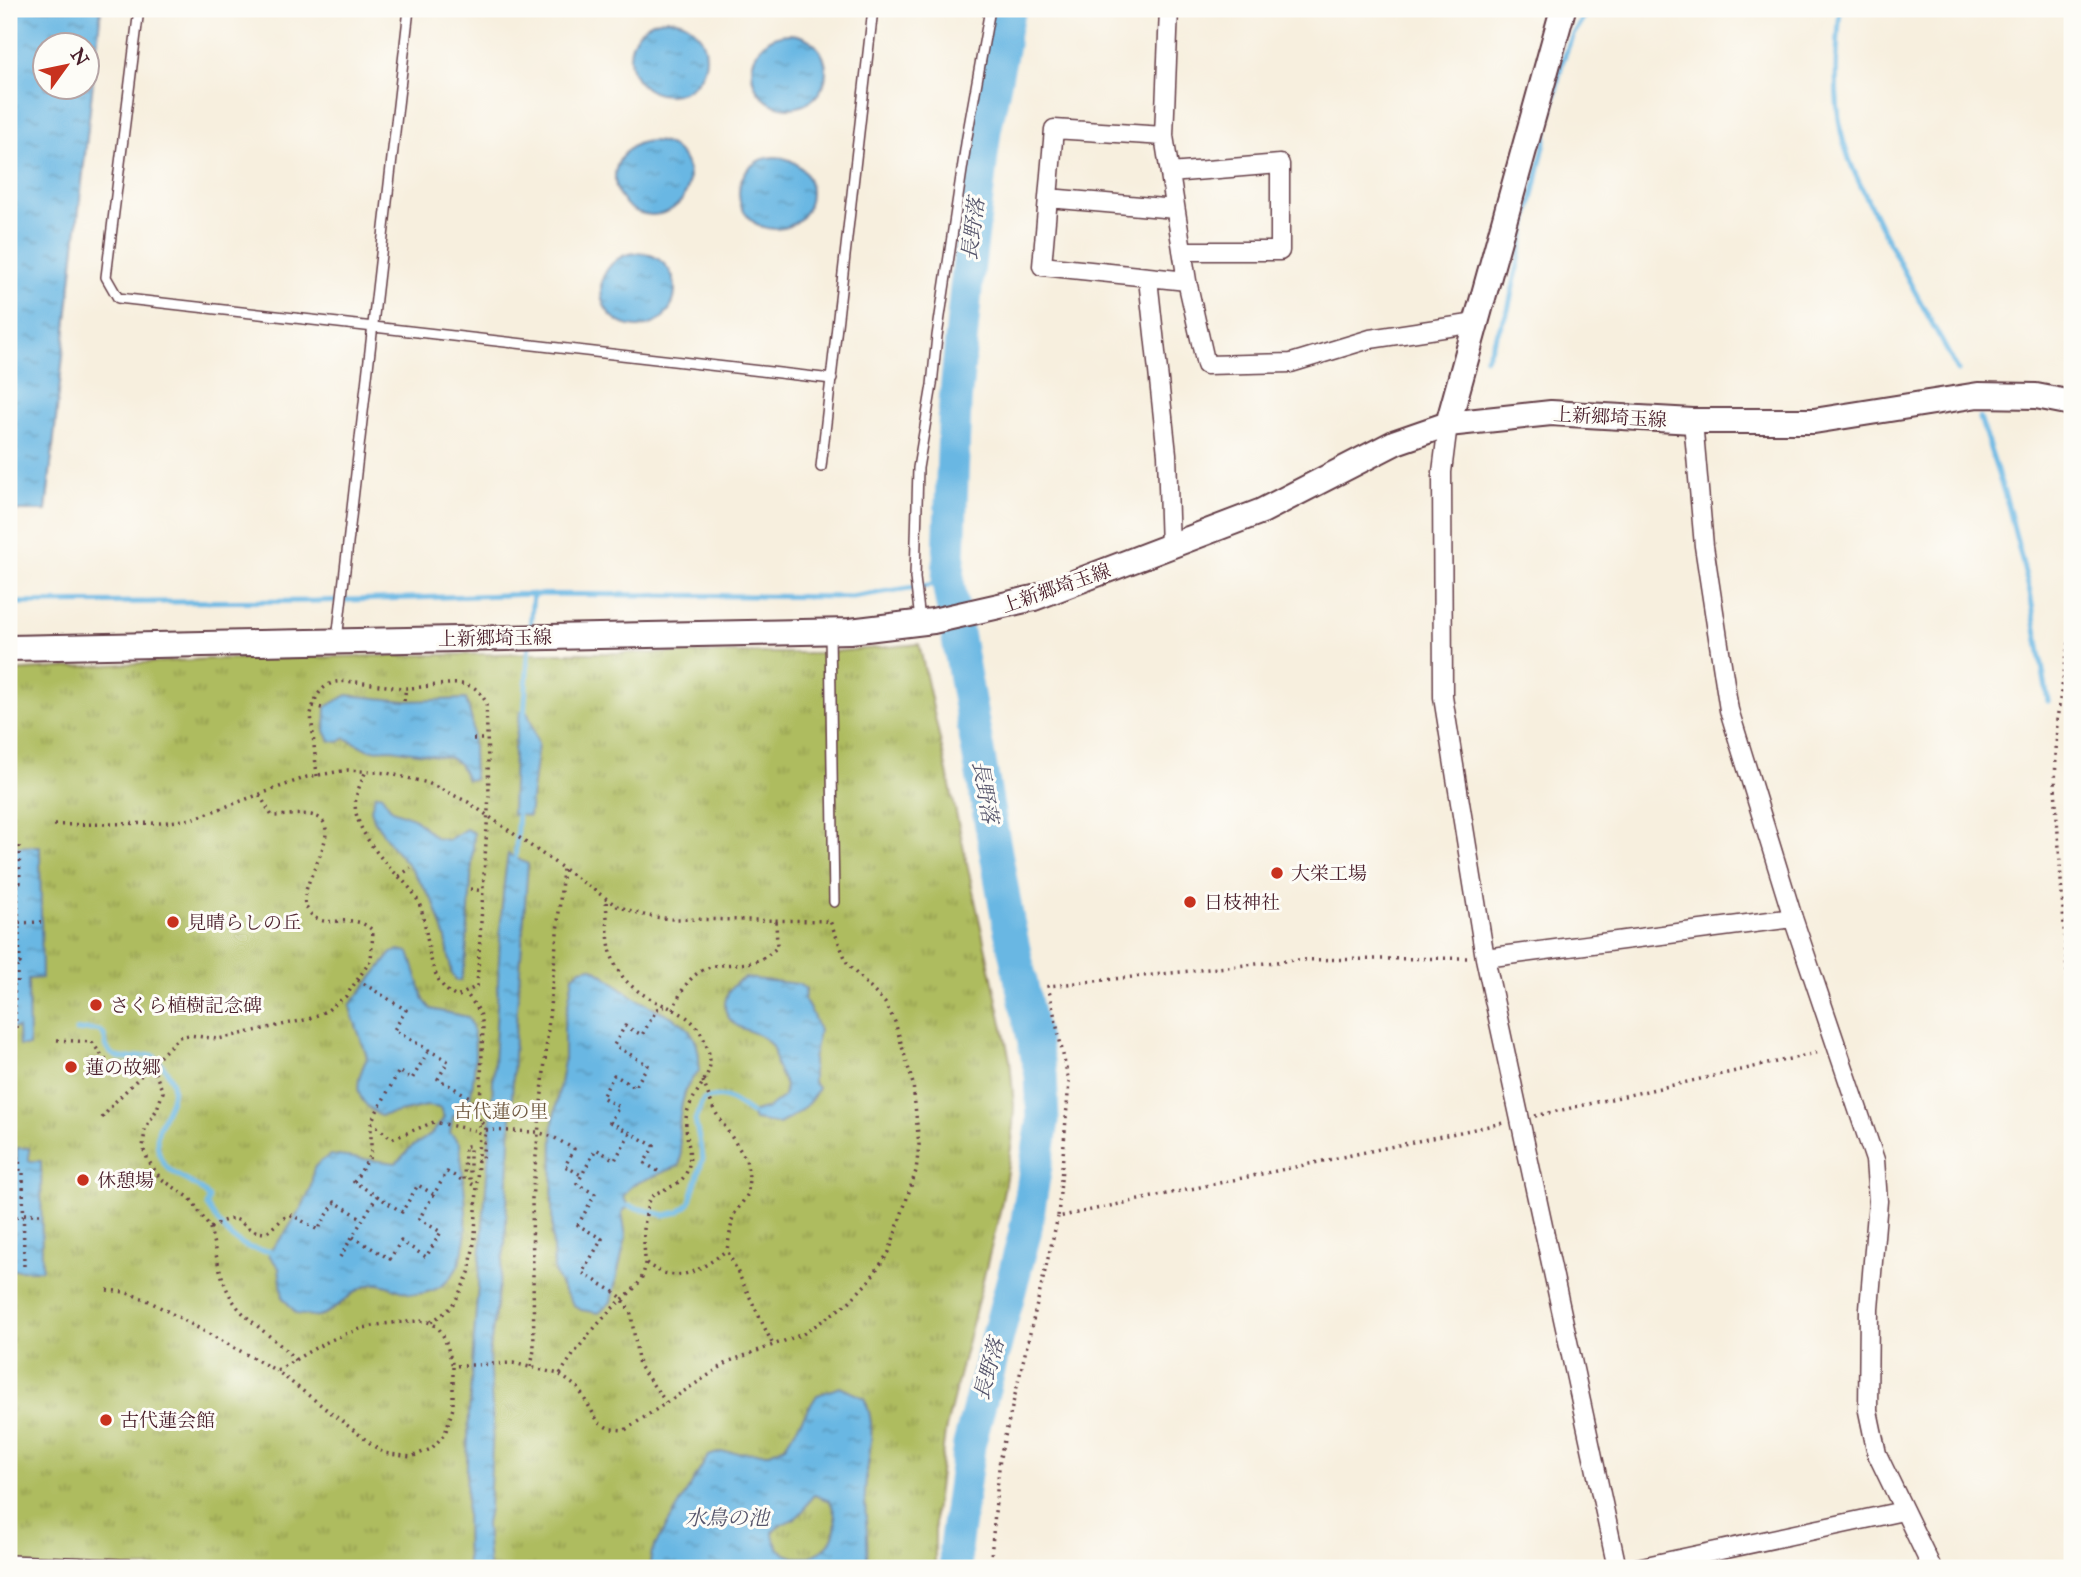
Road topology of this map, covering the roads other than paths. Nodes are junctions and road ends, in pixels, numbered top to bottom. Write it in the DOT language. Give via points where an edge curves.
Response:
graph roads {
  1 [pos="139,9"];
  2 [pos="409,9"];
  3 [pos="873,9"];
  4 [pos="990,9"];
  5 [pos="1169,9"];
  6 [pos="1563,9"];
  7 [pos="1164,136"];
  8 [pos="1170,173"];
  9 [pos="1048,198"];
  10 [pos="1175,209"];
  11 [pos="1182,251"];
  12 [pos="1148,278"];
  13 [pos="1187,281"];
  14 [pos="1476,323"];
  15 [pos="372,328"];
  16 [pos="832,379"];
  17 [pos="2072,403"];
  18 [pos="1693,421"];
  19 [pos="1448,424"];
  20 [pos="821,467"];
  21 [pos="1170,548"];
  22 [pos="923,614"];
  23 [pos="830,631"];
  24 [pos="337,640"];
  25 [pos="9,648"];
  26 [pos="834,902"];
  27 [pos="1793,918"];
  28 [pos="1485,958"];
  29 [pos="1903,1511"];
  30 [pos="9,1560"];
  31 [pos="95,1565"];
  32 [pos="177,1566"];
  33 [pos="1617,1568"];
  34 [pos="1637,1568"];
  35 [pos="1931,1568"];
  1 -- 15 [label="lane" via="106,277 118,298"];
  2 -- 15 [label="lane"];
  3 -- 16 [label="lane"];
  4 -- 22 [label="lane" via="918,468 915,578"];
  5 -- 7 [label="street"];
  6 -- 14 [label="main road"];
  7 -- 8 [label="street"];
  7 -- 9 [label="street" via="1054,129"];
  8 -- 10 [label="street"];
  8 -- 11 [label="street" via="1280,164 1280,251"];
  9 -- 10 [label="street"];
  9 -- 12 [label="street" via="1042,265"];
  10 -- 11 [label="street"];
  11 -- 13 [label="street"];
  12 -- 13 [label="street"];
  12 -- 21 [label="street" via="1167,454"];
  13 -- 14 [label="street" via="1206,365 1291,363 1370,339"];
  14 -- 19 [label="main road"];
  15 -- 16 [label="lane"];
  15 -- 24 [label="lane"];
  16 -- 20 [label="lane"];
  17 -- 18 [label="main road, 上新郷埼玉線" via="2036,396 1978,395 1814,421"];
  18 -- 19 [label="main road, 上新郷埼玉線" via="1551,413"];
  18 -- 27 [label="street" via="1704,546 1729,710"];
  19 -- 21 [label="main road, 上新郷埼玉線" via="1396,442 1262,511"];
  19 -- 28 [label="street" via="1442,472 1443,697"];
  21 -- 22 [label="main road, 上新郷埼玉線" via="1034,598 983,611"];
  22 -- 23 [label="main road, 上新郷埼玉線"];
  23 -- 24 [label="main road, 上新郷埼玉線"];
  23 -- 26 [label="lane"];
  24 -- 25 [label="main road, 上新郷埼玉線"];
  27 -- 28 [label="street"];
  27 -- 29 [label="street" via="1875,1160 1878,1201 1869,1309 1868,1411 1877,1454"];
  28 -- 33 [label="street"];
  29 -- 34 [label="street"];
  29 -- 35 [label="street"];
  30 -- 31 [label="lane"];
  31 -- 32 [label="lane"];
}
